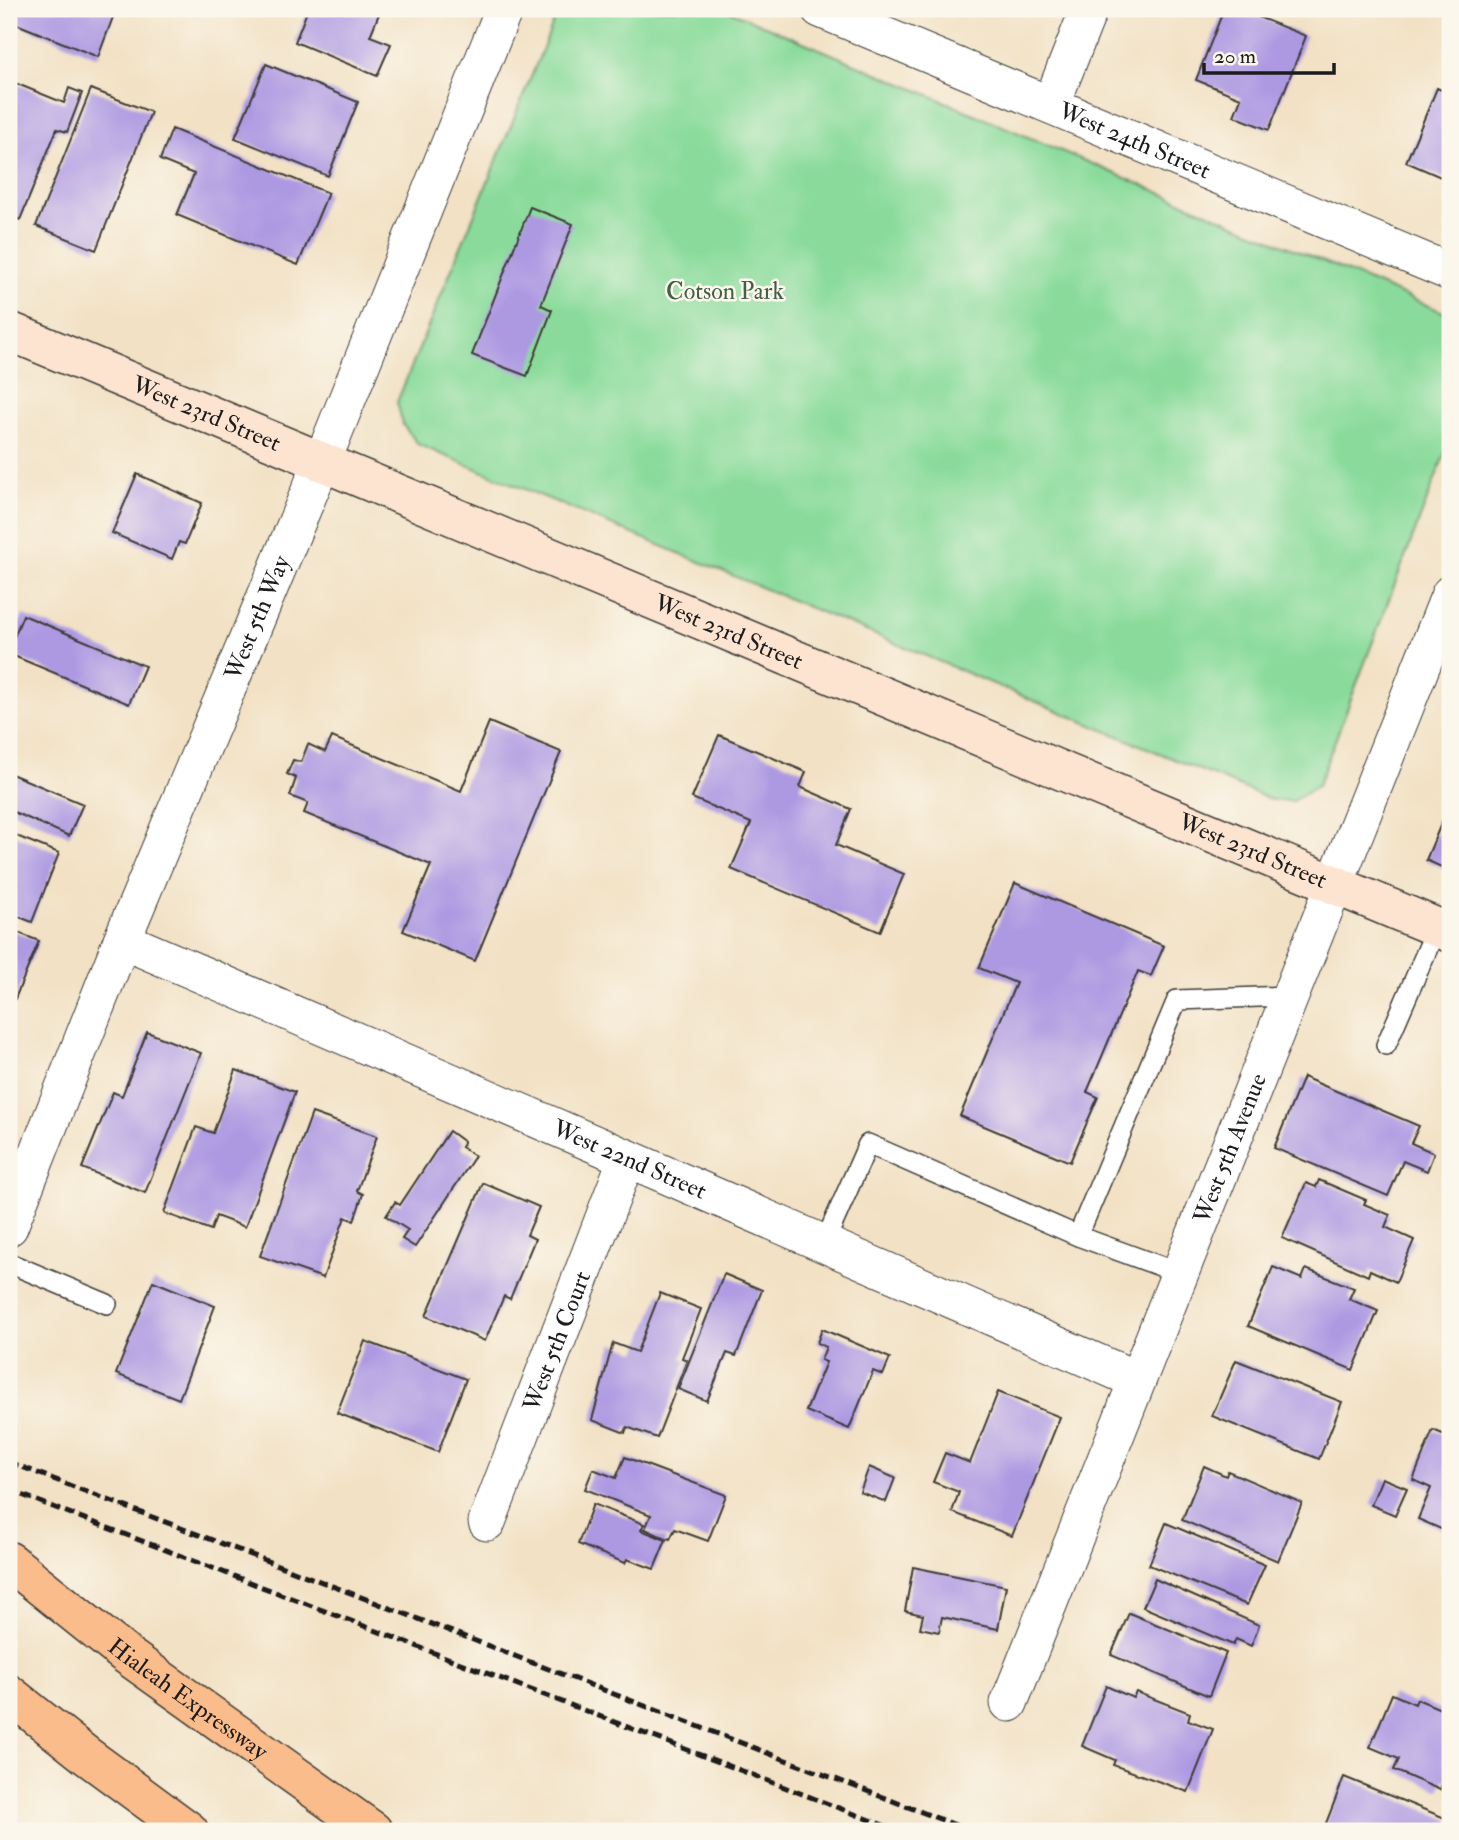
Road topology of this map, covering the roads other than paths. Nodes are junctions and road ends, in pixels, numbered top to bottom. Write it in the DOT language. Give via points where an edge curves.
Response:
graph roads {
  1 [pos="504,9"];
  2 [pos="820,9"];
  3 [pos="1089,9"];
  4 [pos="1051,105"];
  5 [pos="1450,272"];
  6 [pos="9,331"];
  7 [pos="321,463"];
  8 [pos="1450,594"];
  9 [pos="1335,884"];
  10 [pos="1443,930"];
  11 [pos="121,940"];
  12 [pos="1290,996"];
  13 [pos="1386,1045"];
  14 [pos="627,1158"];
  15 [pos="9,1227"];
  16 [pos="1077,1237"];
  17 [pos="824,1244"];
  18 [pos="9,1263"];
  19 [pos="1179,1273"];
  20 [pos="107,1304"];
  21 [pos="1137,1381"];
  22 [pos="486,1522"];
  23 [pos="9,1561"];
  24 [pos="9,1694"];
  25 [pos="1009,1703"];
  26 [pos="189,1831"];
  27 [pos="373,1831"];
  1 -- 7 [label="street, West 5th Way"];
  2 -- 4 [label="street, West 24th Street"];
  3 -- 4 [label="street"];
  4 -- 5 [label="street, West 24th Street"];
  6 -- 7 [label="street, West 23rd Street"];
  7 -- 9 [label="street, West 23rd Street"];
  7 -- 11 [label="street, West 5th Way"];
  8 -- 9 [label="street, West 5th Avenue"];
  9 -- 10 [label="street, West 23rd Street"];
  9 -- 12 [label="street, West 5th Avenue"];
  10 -- 13 [label="lane"];
  11 -- 14 [label="street, West 22nd Street"];
  11 -- 15 [label="street, West 5th Way"];
  12 -- 16 [label="lane" via="1177,1000"];
  12 -- 19 [label="street, West 5th Avenue"];
  14 -- 17 [label="street, West 22nd Street"];
  14 -- 22 [label="street, West 5th Court"];
  16 -- 17 [label="lane" via="868,1144"];
  16 -- 19 [label="lane"];
  17 -- 21 [label="street, West 22nd Street"];
  18 -- 20 [label="lane"];
  19 -- 21 [label="street, West 5th Avenue"];
  21 -- 25 [label="street, West 5th Avenue"];
  23 -- 27 [label="main road, Hialeah Expressway" via="125,1654"];
  24 -- 26 [label="main road"];
}
